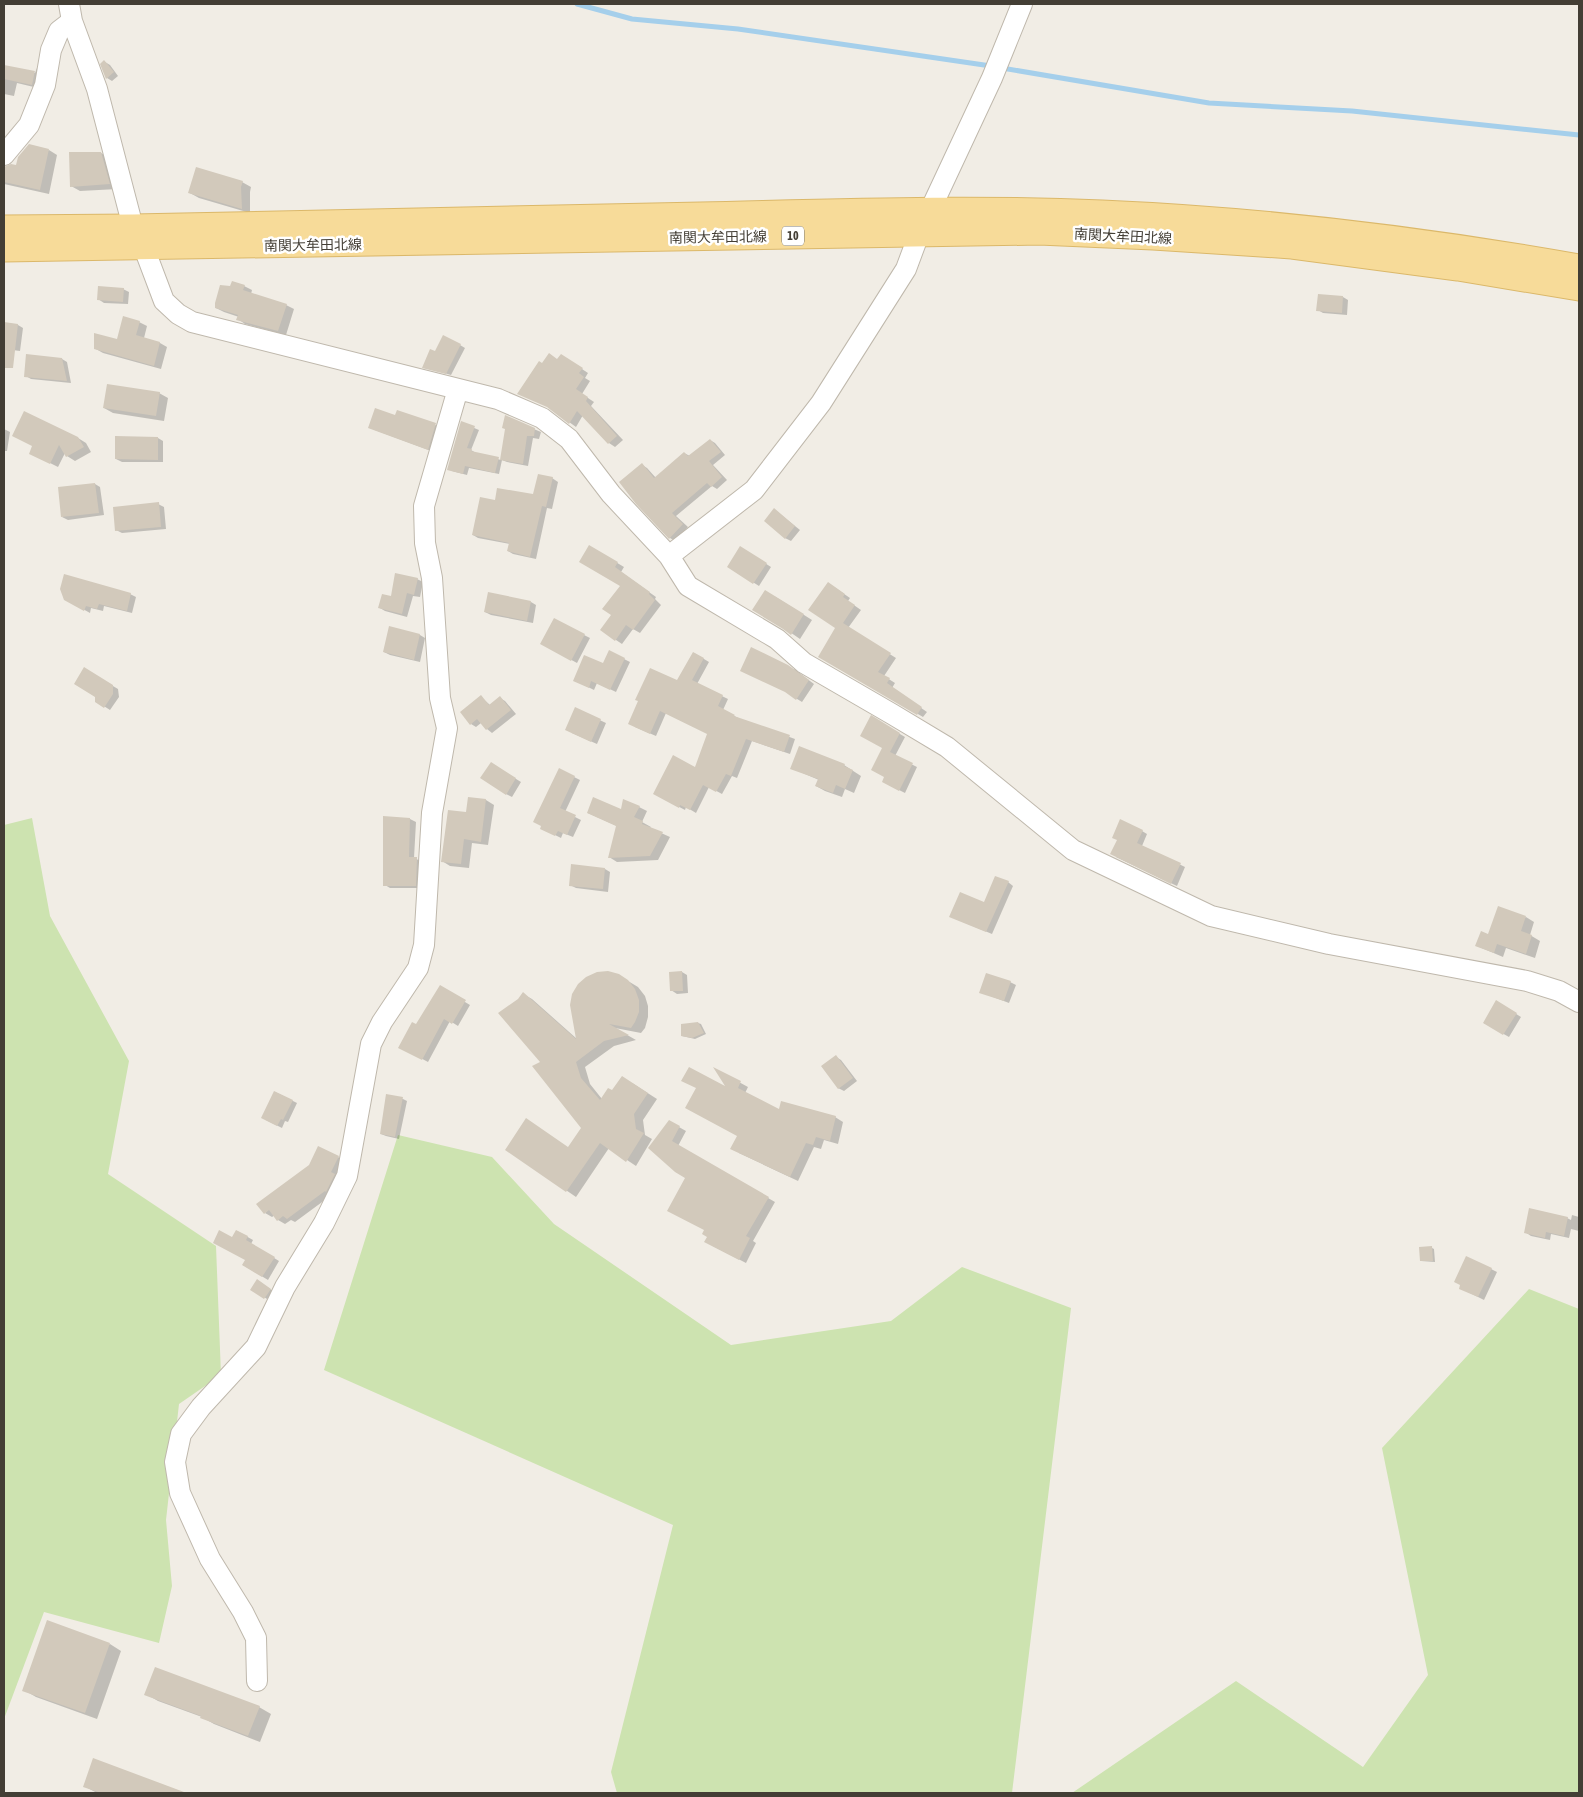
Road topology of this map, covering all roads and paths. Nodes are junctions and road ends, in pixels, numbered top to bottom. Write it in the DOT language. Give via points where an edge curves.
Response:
graph roads {
  1 [pos="1022,4"];
  2 [pos="70,12"];
  3 [pos="4,155"];
  4 [pos="930,210"];
  5 [pos="4,228"];
  6 [pos="919,234"];
  7 [pos="139,237"];
  8 [pos="4,249"];
  9 [pos="1579,266"];
  10 [pos="1579,288"];
  11 [pos="458,389"];
  12 [pos="669,556"];
  13 [pos="1579,1002"];
  14 [pos="257,1680"];
  1 -- 4 [label="street" via="992,78"];
  2 -- 3 [label="street" via="51,50 45,85 29,124"];
  2 -- 7 [label="street" via="97,89"];
  4 -- 6 [label="street"];
  4 -- 7 [label="main road, 南関大牟田北線 / 10"];
  4 -- 9 [label="main road, 南関大牟田北線 / 10" via="1099,213 1221,220 1374,236"];
  5 -- 7 [label="main road, 南関大牟田北線 / 10"];
  6 -- 7 [label="main road, 南関大牟田北線 / 10"];
  6 -- 10 [label="main road, 南関大牟田北線 / 10" via="1049,233 1292,246"];
  6 -- 12 [label="street" via="906,269 837,378 754,490"];
  7 -- 8 [label="main road, 南関大牟田北線 / 10"];
  7 -- 11 [label="street" via="164,301 192,322"];
  11 -- 12 [label="street" via="498,399 542,418 569,439 611,494"];
  11 -- 14 [label="street" via="424,506 440,698 447,728 432,813 424,945 418,968 371,1044 347,1176 324,1223 285,1287 256,1347 181,1434 175,1462 180,1494 210,1559 256,1638"];
  12 -- 13 [label="street" via="688,586 777,639 804,663 947,747 1073,850 1211,916 1329,944 1527,981 1559,991"];
}
